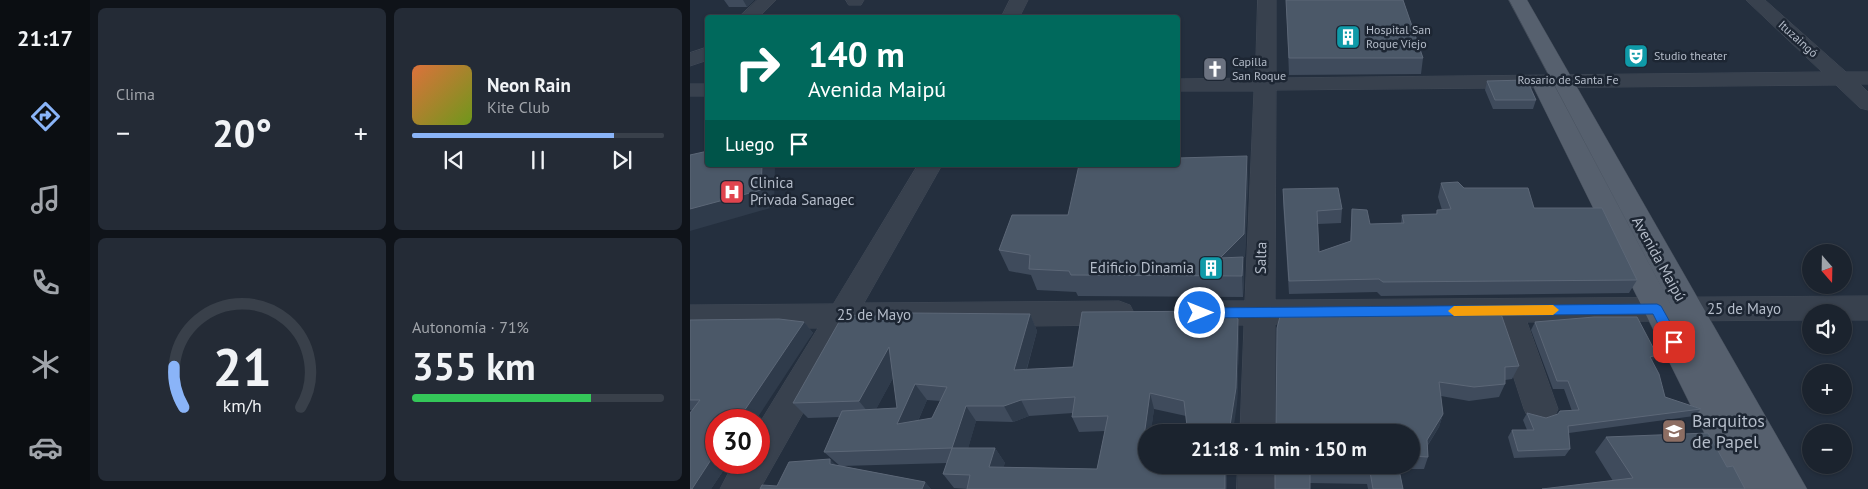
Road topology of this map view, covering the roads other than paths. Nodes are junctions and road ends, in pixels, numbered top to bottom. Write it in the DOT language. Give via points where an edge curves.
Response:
graph roads {
  1 [pos="767,0"];
  2 [pos="1018,0"];
  3 [pos="1267,0"];
  4 [pos="1501,0"];
  5 [pos="1518,0"];
  6 [pos="1755,0"];
  7 [pos="750,15"];
  8 [pos="1011,15"];
  9 [pos="705,54"];
  10 [pos="690,60"];
  11 [pos="1841,78"];
  12 [pos="1868,78"];
  13 [pos="1552,81"];
  14 [pos="1264,84"];
  15 [pos="1180,85"];
  16 [pos="690,90"];
  17 [pos="705,90"];
  18 [pos="1868,102"];
  19 [pos="929,167"];
  20 [pos="1868,308"];
  21 [pos="1672,309"];
  22 [pos="1507,310"];
  23 [pos="1260,313"];
  24 [pos="843,315"];
  25 [pos="690,317"];
  26 [pos="1541,409"];
  27 [pos="1257,424"];
  28 [pos="770,438"];
  29 [pos="748,474"];
  30 [pos="1256,474"];
  31 [pos="739,489"];
  32 [pos="1256,489"];
  33 [pos="1752,489"];
  34 [pos="1788,489"];
  1 -- 7 [label="street"];
  2 -- 8 [label="street"];
  3 -- 14 [label="street, Salta"];
  4 -- 13 [label="main road"];
  5 -- 13 [label="main road"];
  6 -- 11 [label="street, Ituzaingó"];
  9 -- 10 [label="street"];
  11 -- 12 [label="street, Rosario de Santa Fe"];
  11 -- 13 [label="street, Rosario de Santa Fe"];
  11 -- 18 [label="street, Ituzaingó"];
  13 -- 14 [label="street, Rosario de Santa Fe"];
  13 -- 21 [label="main road, Avenida Maipú"];
  14 -- 15 [label="street, Rosario de Santa Fe"];
  14 -- 23 [label="street, Salta"];
  16 -- 17 [label="street"];
  19 -- 24 [label="street"];
  20 -- 21 [label="street, 25 de Mayo"];
  21 -- 22 [label="street, 25 de Mayo"];
  21 -- 33 [label="main road, Avenida Maipú"];
  21 -- 34 [label="main road, Avenida Maipú"];
  22 -- 23 [label="street, 25 de Mayo"];
  22 -- 26 [label="street"];
  23 -- 24 [label="street, 25 de Mayo"];
  23 -- 27 [label="street, Salta"];
  24 -- 25 [label="street, 25 de Mayo"];
  24 -- 28 [label="street"];
  29 -- 31 [label="street"];
  30 -- 32 [label="street"];
}
